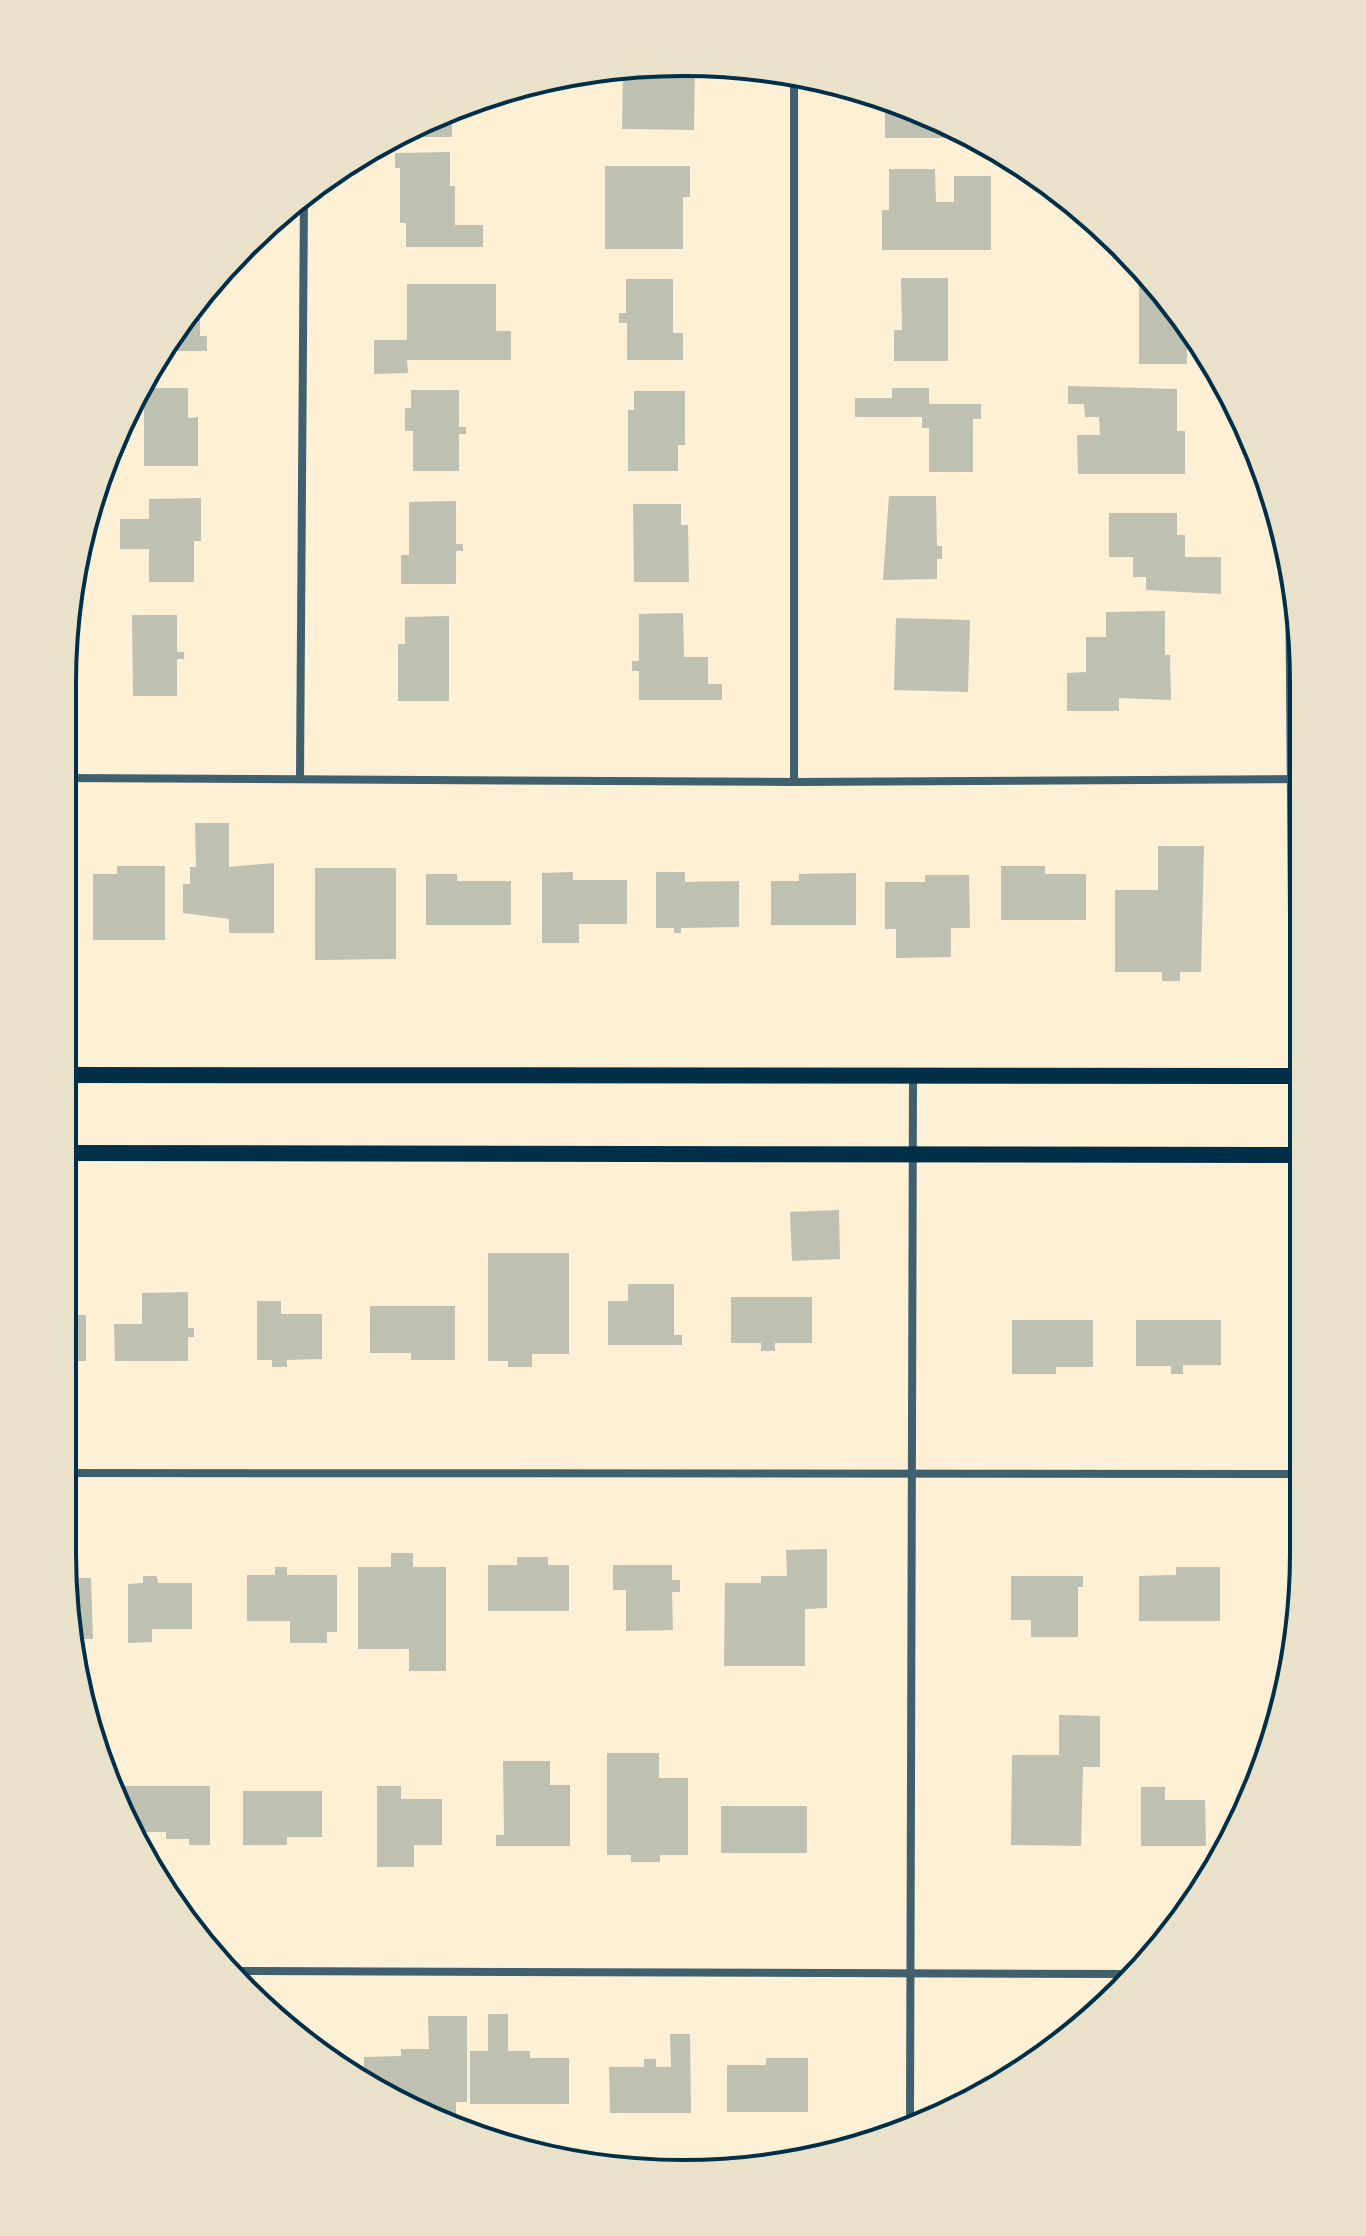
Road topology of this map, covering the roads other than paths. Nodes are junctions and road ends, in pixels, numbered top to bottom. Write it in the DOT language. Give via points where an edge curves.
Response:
graph roads {
  1 [pos="794,87"];
  2 [pos="304,209"];
  3 [pos="1289,639"];
  4 [pos="76,778"];
  5 [pos="300,778"];
  6 [pos="1288,779"];
  7 [pos="794,782"];
  8 [pos="1290,845"];
  9 [pos="76,1075"];
  10 [pos="1290,1076"];
  11 [pos="913,1078"];
  12 [pos="76,1153"];
  13 [pos="914,1155"];
  14 [pos="1290,1155"];
  15 [pos="76,1473"];
  16 [pos="912,1474"];
  17 [pos="1290,1474"];
  18 [pos="244,1971"];
  19 [pos="1119,1974"];
  20 [pos="910,1975"];
  21 [pos="910,2116"];
  1 -- 7 [label="street"];
  2 -- 5 [label="street"];
  3 -- 6 [label="street"];
  4 -- 5 [label="street"];
  5 -- 7 [label="street"];
  6 -- 7 [label="street"];
  6 -- 8 [label="street"];
  9 -- 11 [label="main road"];
  10 -- 11 [label="main road"];
  11 -- 13 [label="street"];
  12 -- 13 [label="main road"];
  13 -- 14 [label="main road"];
  13 -- 16 [label="street"];
  15 -- 16 [label="street"];
  16 -- 17 [label="street"];
  16 -- 20 [label="street"];
  18 -- 20 [label="street"];
  19 -- 20 [label="street"];
  20 -- 21 [label="street"];
}
